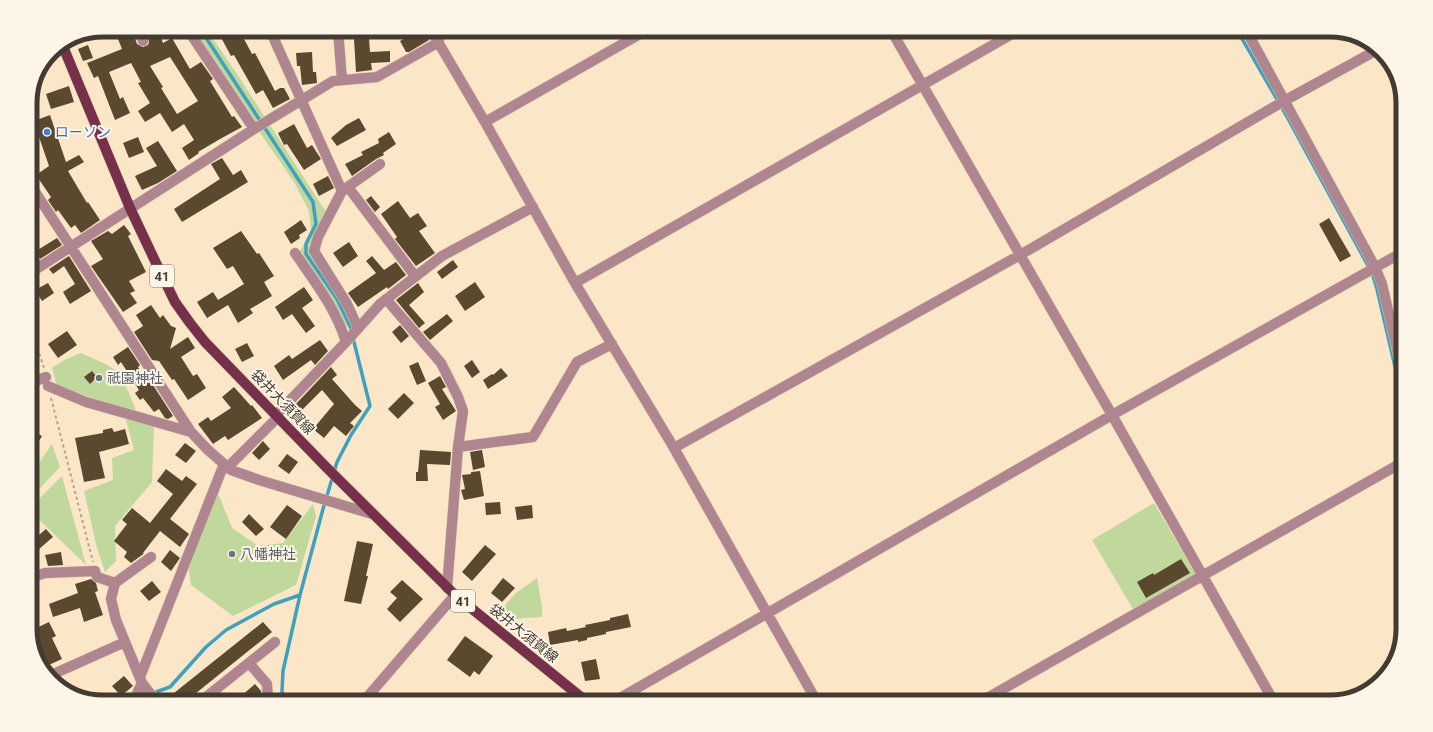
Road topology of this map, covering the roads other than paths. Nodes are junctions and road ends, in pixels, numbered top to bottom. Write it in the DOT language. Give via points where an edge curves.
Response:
graph roads {
  1 [pos="141,37"];
  2 [pos="193,37"];
  3 [pos="273,37"];
  4 [pos="339,37"];
  5 [pos="435,37"];
  6 [pos="635,37"];
  7 [pos="895,37"];
  8 [pos="1007,37"];
  9 [pos="1250,37"];
  10 [pos="143,41"];
  11 [pos="438,42"];
  12 [pos="64,50"];
  13 [pos="1373,52"];
  14 [pos="342,80"];
  15 [pos="923,85"];
  16 [pos="302,100"];
  17 [pos="1284,102"];
  18 [pos="485,122"];
  19 [pos="254,129"];
  20 [pos="380,164"];
  21 [pos="345,189"];
  22 [pos="37,195"];
  23 [pos="533,207"];
  24 [pos="130,208"];
  25 [pos="71,246"];
  26 [pos="295,253"];
  27 [pos="1020,255"];
  28 [pos="1396,256"];
  29 [pos="37,268"];
  30 [pos="1370,270"];
  31 [pos="415,276"];
  32 [pos="575,283"];
  33 [pos="386,299"];
  34 [pos="358,328"];
  35 [pos="346,342"];
  36 [pos="612,344"];
  37 [pos="1396,345"];
  38 [pos="37,383"];
  39 [pos="1112,415"];
  40 [pos="277,416"];
  41 [pos="191,432"];
  42 [pos="458,447"];
  43 [pos="674,448"];
  44 [pos="226,465"];
  45 [pos="1396,466"];
  46 [pos="372,514"];
  47 [pos="151,557"];
  48 [pos="37,575"];
  49 [pos="1203,577"];
  50 [pos="115,583"];
  51 [pos="451,592"];
  52 [pos="766,613"];
  53 [pos="125,642"];
  54 [pos="275,642"];
  55 [pos="249,663"];
  56 [pos="54,674"];
  57 [pos="141,680"];
  58 [pos="136,695"];
  59 [pos="152,695"];
  60 [pos="209,695"];
  61 [pos="268,695"];
  62 [pos="369,695"];
  63 [pos="578,695"];
  64 [pos="625,695"];
  65 [pos="813,695"];
  66 [pos="992,695"];
  67 [pos="1270,695"];
  1 -- 10 [label="street"];
  2 -- 19 [label="street"];
  3 -- 16 [label="street"];
  4 -- 14 [label="street"];
  5 -- 11 [label="street"];
  6 -- 18 [label="street"];
  7 -- 15 [label="street"];
  8 -- 15 [label="street"];
  9 -- 17 [label="street"];
  11 -- 14 [label="street" via="377,77"];
  11 -- 18 [label="street"];
  12 -- 24 [label="main road, 袋井大須賀線 / 41"];
  13 -- 17 [label="street"];
  14 -- 16 [label="street" via="333,81"];
  15 -- 27 [label="street"];
  15 -- 32 [label="street"];
  16 -- 19 [label="street"];
  16 -- 21 [label="street"];
  17 -- 27 [label="street"];
  17 -- 30 [label="street"];
  18 -- 23 [label="street"];
  19 -- 24 [label="street"];
  20 -- 21 [label="street"];
  21 -- 31 [label="street"];
  21 -- 34 [label="street" via="318,237 314,251 347,304"];
  22 -- 25 [label="street"];
  23 -- 31 [label="street" via="442,256"];
  23 -- 32 [label="street"];
  24 -- 25 [label="street"];
  24 -- 40 [label="main road, 袋井大須賀線 / 41" via="175,302 206,342"];
  25 -- 29 [label="street"];
  25 -- 41 [label="street"];
  26 -- 35 [label="street" via="332,308"];
  27 -- 39 [label="street"];
  27 -- 43 [label="street"];
  28 -- 30 [label="street"];
  30 -- 37 [label="street" via="1382,284"];
  30 -- 39 [label="street"];
  31 -- 33 [label="street"];
  32 -- 36 [label="street"];
  33 -- 34 [label="street"];
  33 -- 42 [label="street" via="441,363 462,411"];
  34 -- 35 [label="street"];
  35 -- 40 [label="street"];
  36 -- 42 [label="street" via="577,362 533,437"];
  36 -- 43 [label="street"];
  38 -- 41 [label="street" via="47,382 86,402"];
  39 -- 49 [label="street"];
  39 -- 52 [label="street"];
  40 -- 44 [label="street"];
  40 -- 46 [label="main road, 袋井大須賀線 / 41"];
  41 -- 44 [label="street"];
  42 -- 51 [label="street"];
  43 -- 52 [label="street"];
  44 -- 46 [label="street" via="231,470 259,480"];
  44 -- 57 [label="street"];
  45 -- 49 [label="street"];
  46 -- 51 [label="main road, 袋井大須賀線 / 41"];
  47 -- 50 [label="street"];
  48 -- 50 [label="street" via="45,572 95,571 97,577"];
  49 -- 66 [label="street"];
  49 -- 67 [label="street"];
  50 -- 53 [label="street" via="112,599 116,620"];
  51 -- 62 [label="street"];
  51 -- 63 [label="main road, 袋井大須賀線 / 41"];
  52 -- 64 [label="street"];
  52 -- 65 [label="street"];
  53 -- 56 [label="street"];
  53 -- 57 [label="street"];
  54 -- 55 [label="street"];
  55 -- 60 [label="street"];
  55 -- 61 [label="street" via="267,684"];
  57 -- 58 [label="street"];
  57 -- 59 [label="street"];
}
